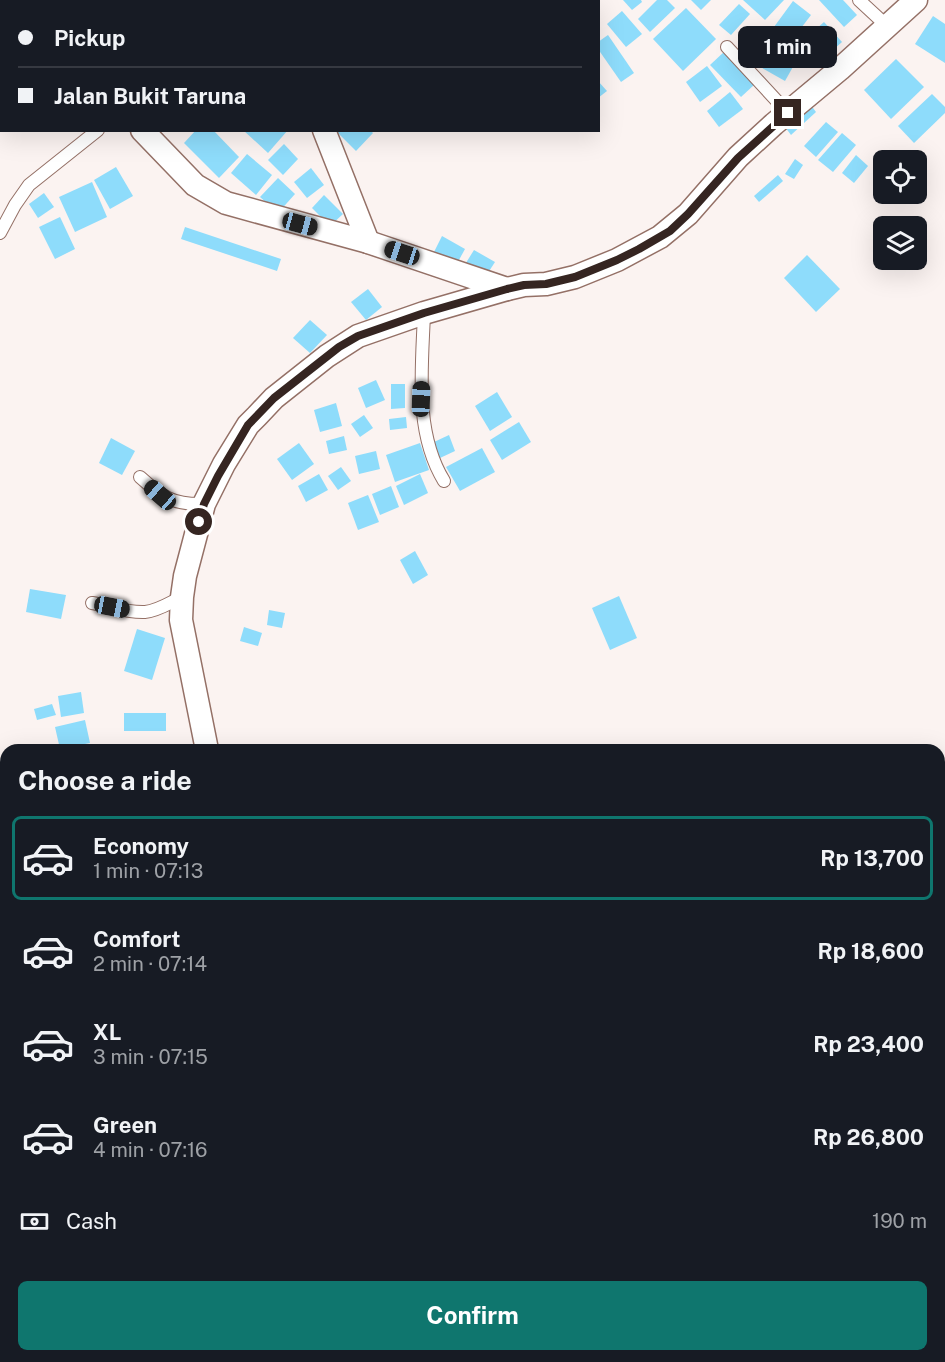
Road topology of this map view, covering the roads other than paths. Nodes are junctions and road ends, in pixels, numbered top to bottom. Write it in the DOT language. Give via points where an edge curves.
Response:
graph roads {
  1 [pos="859,0"];
  2 [pos="916,0"];
  3 [pos="887,26"];
  4 [pos="727,47"];
  5 [pos="788,113"];
  6 [pos="96,132"];
  7 [pos="144,132"];
  8 [pos="325,132"];
  9 [pos="0,233"];
  10 [pos="368,242"];
  11 [pos="507,289"];
  12 [pos="424,313"];
  13 [pos="140,477"];
  14 [pos="444,481"];
  15 [pos="204,504"];
  16 [pos="182,597"];
  17 [pos="92,603"];
  18 [pos="206,744"];
  1 -- 3 [label="lane"];
  2 -- 3 [label="street"];
  3 -- 5 [label="street"];
  4 -- 5 [label="lane"];
  5 -- 11 [label="street" via="660,237 575,277"];
  6 -- 9 [label="lane" via="29,186"];
  7 -- 10 [label="street" via="195,185 215,198"];
  8 -- 10 [label="street"];
  10 -- 11 [label="street"];
  11 -- 12 [label="street"];
  12 -- 14 [label="lane" via="421,399 435,466"];
  12 -- 15 [label="street" via="358,336 274,398 248,425"];
  13 -- 15 [label="lane" via="174,502"];
  15 -- 16 [label="street"];
  16 -- 17 [label="lane" via="145,612"];
  16 -- 18 [label="street" via="181,620"];
}
